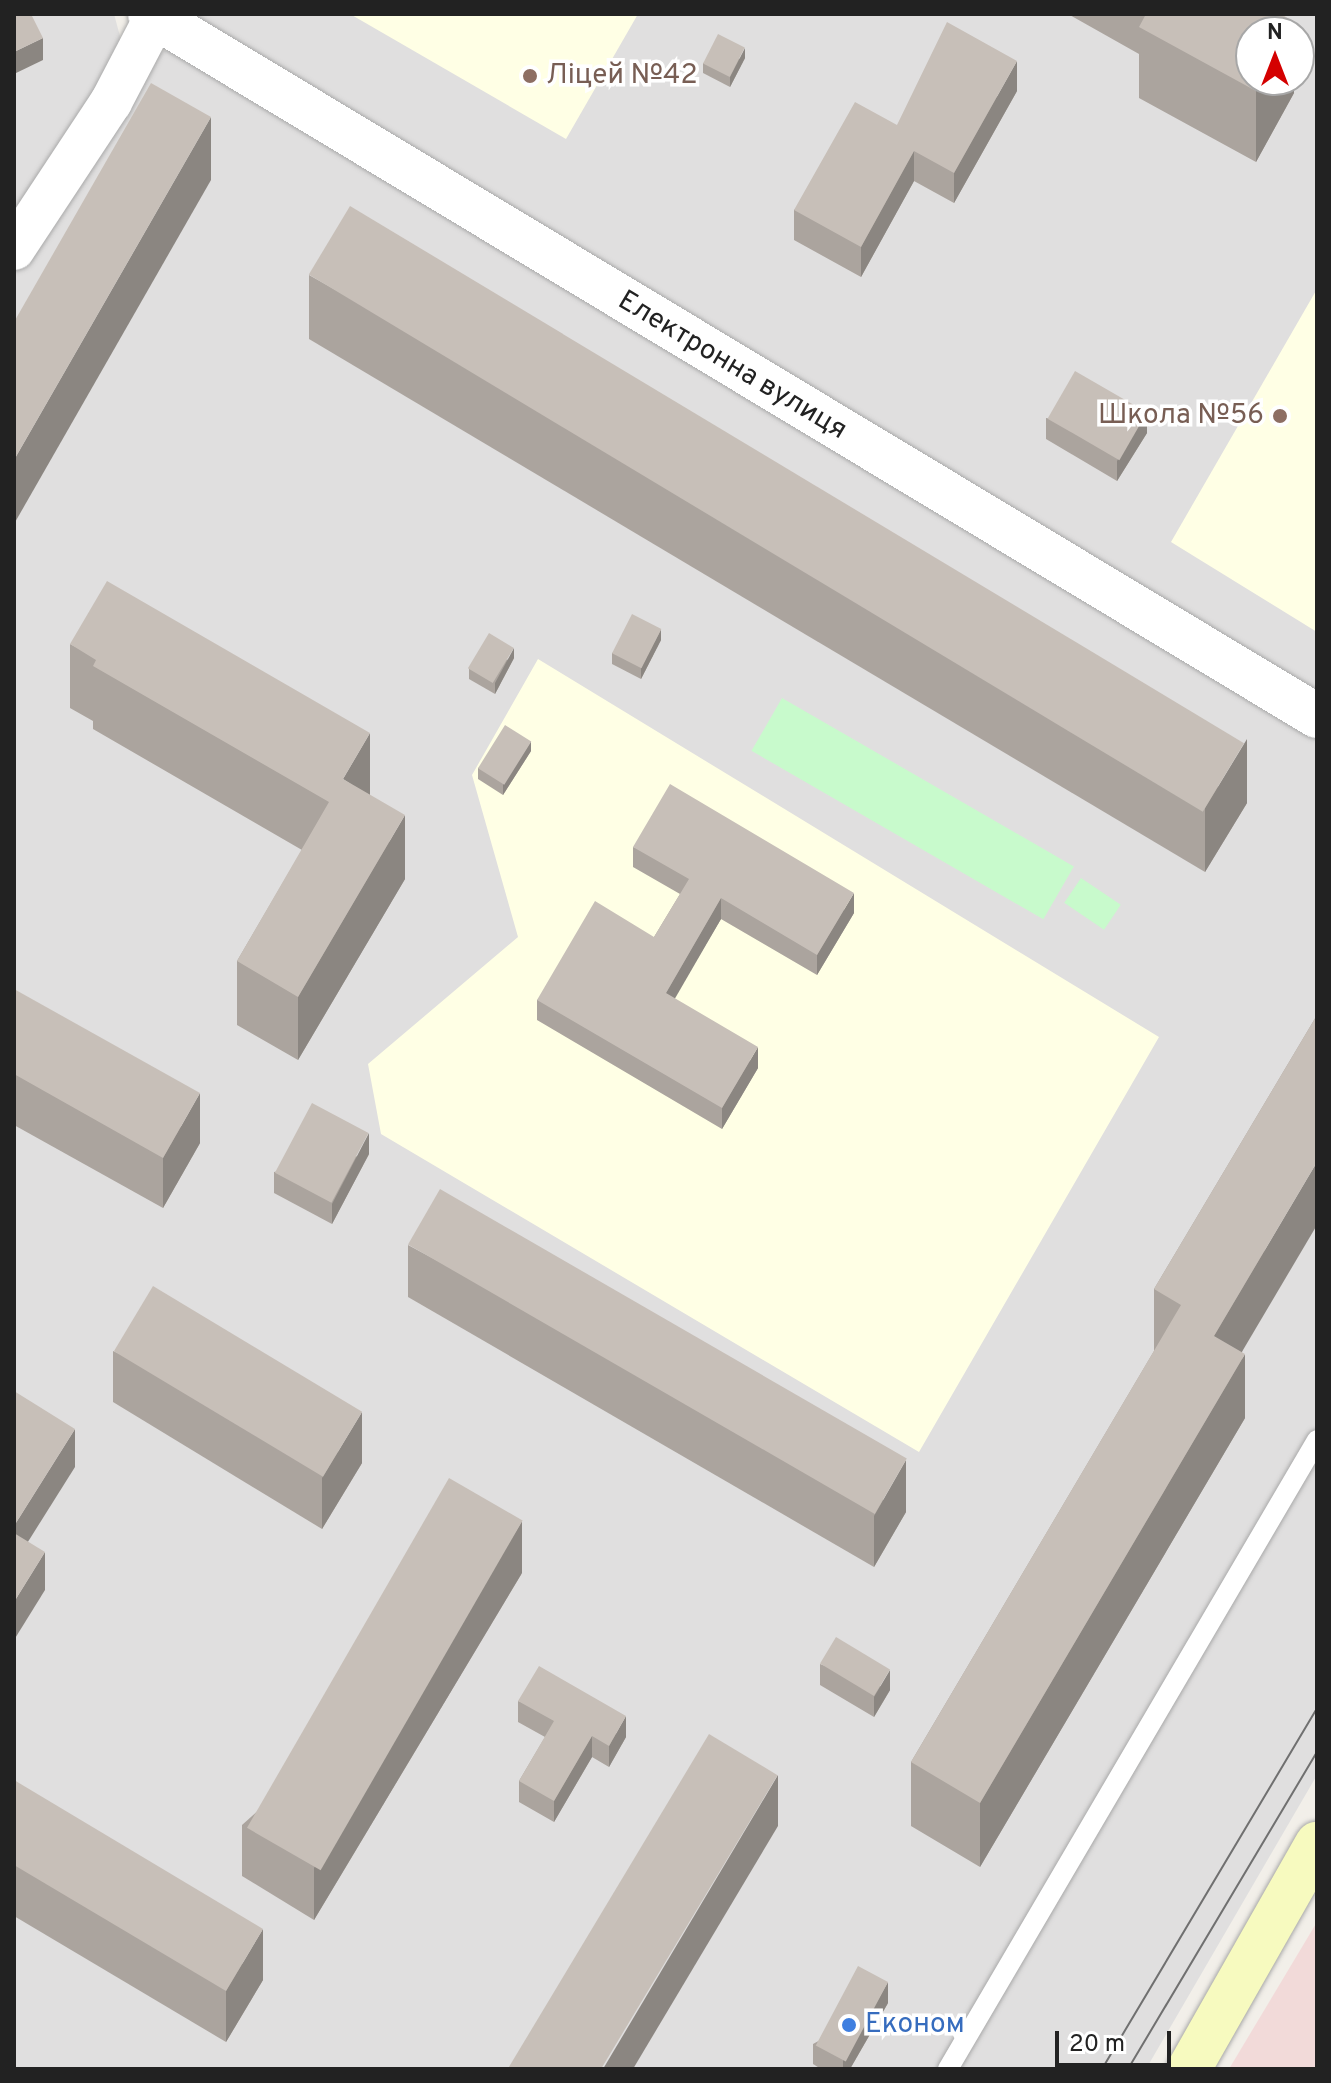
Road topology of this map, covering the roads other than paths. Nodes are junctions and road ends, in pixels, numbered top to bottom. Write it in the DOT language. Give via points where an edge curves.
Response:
graph roads {
  1 [pos="152,16"];
  2 [pos="14,249"];
  3 [pos="1317,716"];
  4 [pos="1317,1440"];
  5 [pos="1317,1844"];
  6 [pos="948,2069"];
  7 [pos="1189,2069"];
  1 -- 2 [label="street" via="111,102"];
  1 -- 3 [label="street, Електронна вулиця"];
  4 -- 6 [label="lane"];
  5 -- 7 [label="main road"];
}
